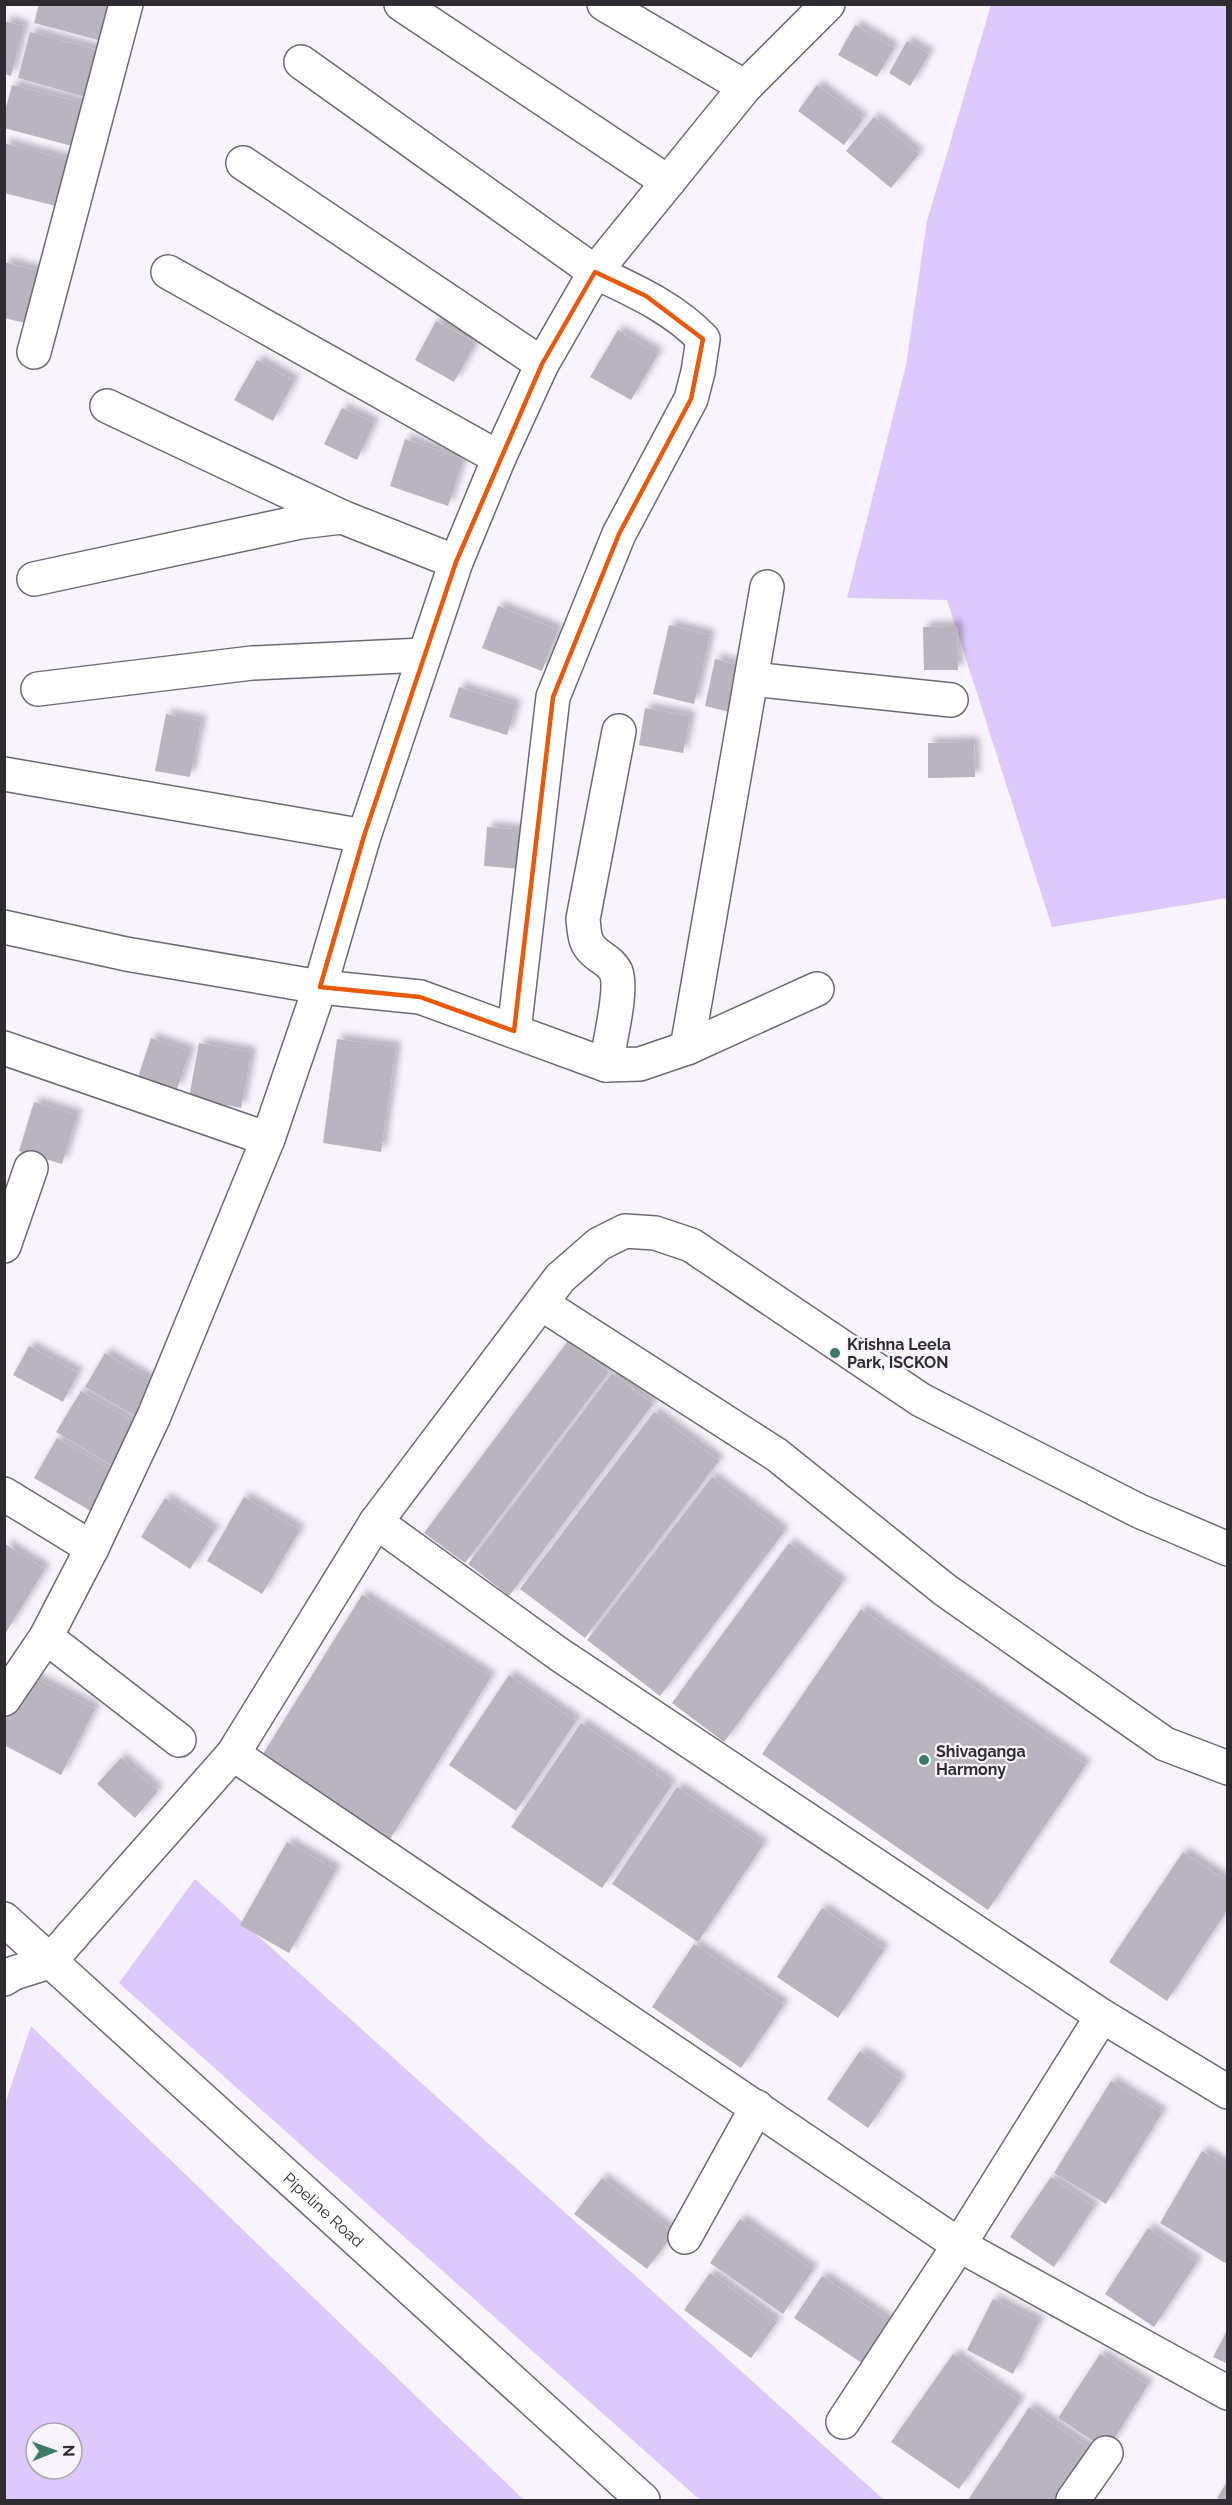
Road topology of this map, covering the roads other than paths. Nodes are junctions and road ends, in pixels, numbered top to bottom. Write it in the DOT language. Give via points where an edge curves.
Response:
graph roads {
  1 [pos="126,4"];
  2 [pos="401,4"];
  3 [pos="604,4"];
  4 [pos="828,4"];
  5 [pos="301,62"];
  6 [pos="745,87"];
  7 [pos="243,162"];
  8 [pos="668,182"];
  9 [pos="168,272"];
  10 [pos="595,272"];
  11 [pos="34,352"];
  12 [pos="542,364"];
  13 [pos="107,406"];
  14 [pos="499,458"];
  15 [pos="342,517"];
  16 [pos="456,562"];
  17 [pos="34,579"];
  18 [pos="767,587"];
  19 [pos="423,655"];
  20 [pos="751,679"];
  21 [pos="38,689"];
  22 [pos="951,700"];
  23 [pos="619,730"];
  24 [pos="4,774"];
  25 [pos="364,836"];
  26 [pos="4,927"];
  27 [pos="320,987"];
  28 [pos="817,989"];
  29 [pos="514,1031"];
  30 [pos="4,1048"];
  31 [pos="687,1048"];
  32 [pos="606,1065"];
  33 [pos="268,1139"];
  34 [pos="31,1168"];
  35 [pos="4,1246"];
  36 [pos="542,1304"];
  37 [pos="4,1494"];
  38 [pos="376,1522"];
  39 [pos="92,1548"];
  40 [pos="1227,1549"];
  41 [pos="46,1637"];
  42 [pos="4,1699"];
  43 [pos="179,1740"];
  44 [pos="233,1754"];
  45 [pos="1227,1768"];
  46 [pos="4,1919"];
  47 [pos="49,1962"];
  48 [pos="4,1979"];
  49 [pos="1102,2016"];
  50 [pos="1227,2092"];
  51 [pos="757,2108"];
  52 [pos="685,2236"];
  53 [pos="959,2245"];
  54 [pos="1227,2393"];
  55 [pos="843,2422"];
  56 [pos="1106,2453"];
  57 [pos="643,2500"];
  58 [pos="1073,2500"];
  1 -- 11 [label="street"];
  2 -- 8 [label="street"];
  3 -- 6 [label="street"];
  4 -- 6 [label="street"];
  5 -- 10 [label="street"];
  6 -- 8 [label="street"];
  7 -- 12 [label="street"];
  8 -- 10 [label="street"];
  9 -- 14 [label="street"];
  10 -- 12 [label="street"];
  10 -- 29 [label="street" via="646,296 703,339 691,399 619,534 553,697"];
  12 -- 14 [label="street"];
  13 -- 15 [label="street"];
  14 -- 16 [label="street"];
  15 -- 16 [label="street"];
  15 -- 17 [label="street" via="300,522"];
  16 -- 19 [label="street"];
  18 -- 20 [label="street"];
  19 -- 21 [label="street" via="252,663"];
  19 -- 25 [label="street"];
  20 -- 22 [label="street"];
  20 -- 31 [label="street"];
  23 -- 32 [label="street" via="583,920 586,941 616,972 619,988"];
  24 -- 25 [label="street"];
  25 -- 27 [label="street"];
  26 -- 27 [label="street" via="126,954"];
  27 -- 29 [label="street" via="420,997"];
  27 -- 33 [label="street"];
  28 -- 31 [label="street"];
  29 -- 32 [label="street"];
  30 -- 33 [label="street"];
  31 -- 32 [label="street" via="640,1064"];
  33 -- 39 [label="street" via="154,1416"];
  34 -- 35 [label="street"];
  36 -- 38 [label="street"];
  36 -- 40 [label="street" via="560,1278 591,1250 625,1232 655,1233 691,1245 921,1400 1139,1511"];
  36 -- 45 [label="street" via="777,1455 945,1590 1165,1744"];
  37 -- 39 [label="street"];
  38 -- 44 [label="street"];
  38 -- 49 [label="street" via="560,1655"];
  39 -- 41 [label="street"];
  41 -- 42 [label="street"];
  41 -- 43 [label="street"];
  44 -- 47 [label="street"];
  44 -- 51 [label="street"];
  46 -- 47 [label="street, Pipeline Road"];
  47 -- 48 [label="street"];
  47 -- 57 [label="street, Pipeline Road"];
  49 -- 50 [label="street"];
  49 -- 53 [label="street"];
  51 -- 52 [label="street"];
  51 -- 53 [label="street"];
  53 -- 54 [label="street"];
  53 -- 55 [label="street"];
  56 -- 58 [label="street"];
}
